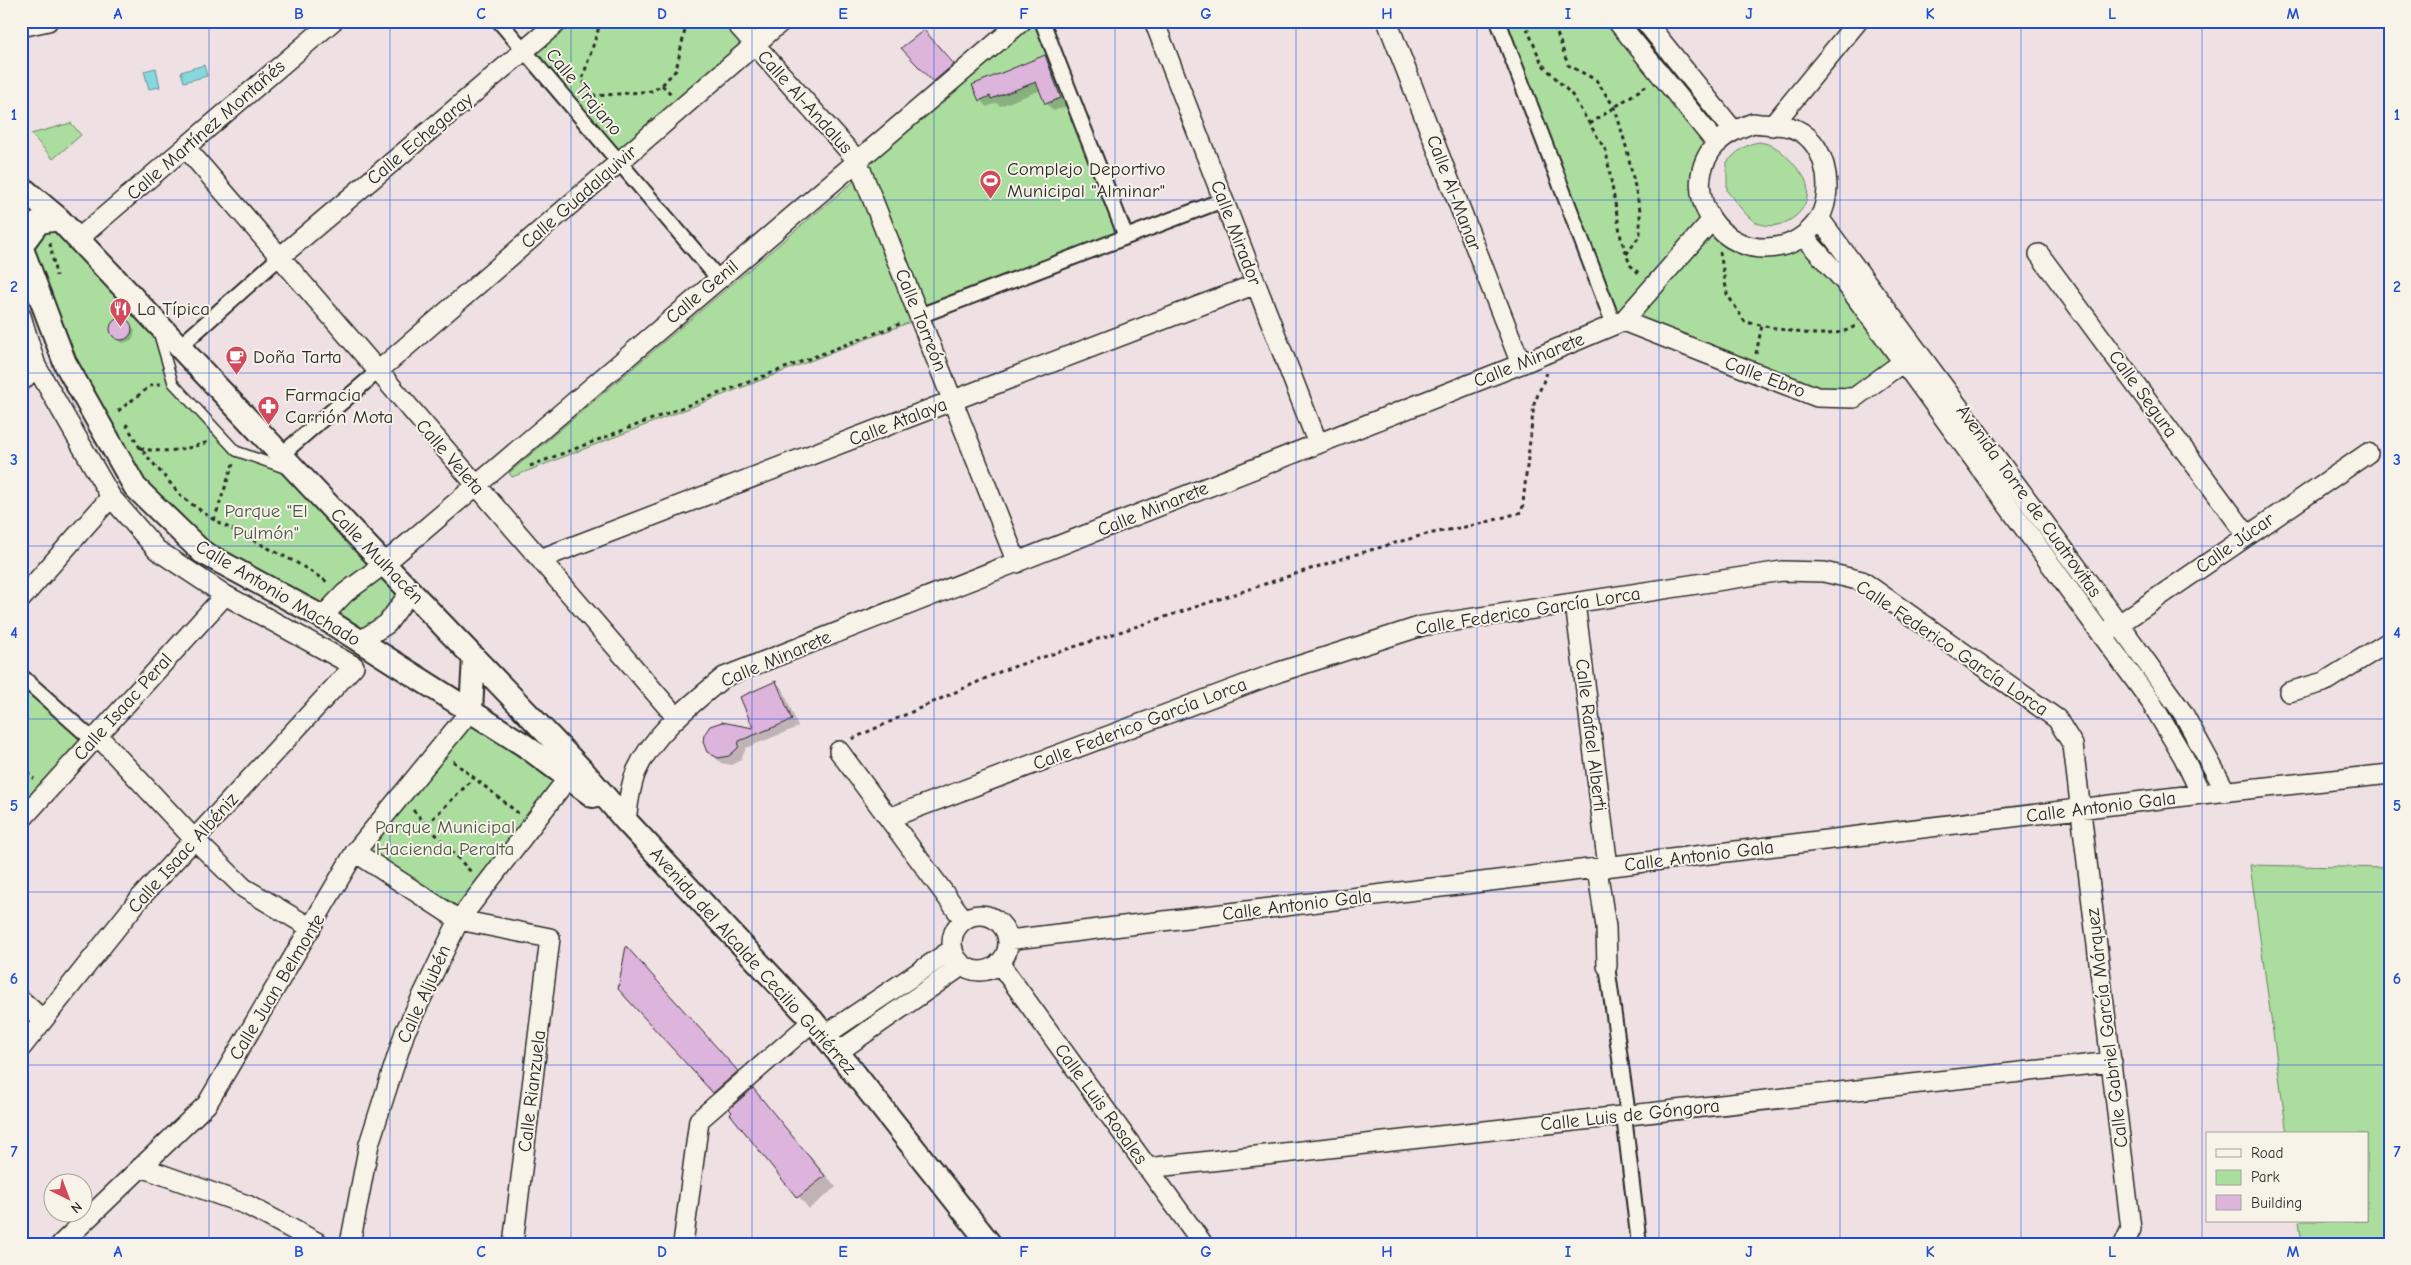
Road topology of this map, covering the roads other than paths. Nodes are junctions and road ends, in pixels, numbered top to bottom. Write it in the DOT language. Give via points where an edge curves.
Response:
graph roads {
  1 [pos="48,21"];
  2 [pos="333,21"];
  3 [pos="499,21"];
  4 [pos="559,21"];
  5 [pos="734,21"];
  6 [pos="782,21"];
  7 [pos="1022,21"];
  8 [pos="1042,21"];
  9 [pos="1154,21"];
  10 [pos="1387,21"];
  11 [pos="1498,21"];
  12 [pos="1617,21"];
  13 [pos="1645,21"];
  14 [pos="1856,22"];
  15 [pos="21,28"];
  16 [pos="754,45"];
  17 [pos="525,50"];
  18 [pos="1772,126"];
  19 [pos="1733,130"];
  20 [pos="1717,144"];
  21 [pos="186,148"];
  22 [pos="857,160"];
  23 [pos="618,162"];
  24 [pos="21,187"];
  25 [pos="1223,200"];
  26 [pos="1819,218"];
  27 [pos="52,220"];
  28 [pos="1714,224"];
  29 [pos="1803,236"];
  30 [pos="1126,237"];
  31 [pos="78,239"];
  32 [pos="21,246"];
  33 [pos="2039,254"];
  34 [pos="280,257"];
  35 [pos="718,278"];
  36 [pos="1256,284"];
  37 [pos="21,316"];
  38 [pos="919,316"];
  39 [pos="155,321"];
  40 [pos="1618,323"];
  41 [pos="180,347"];
  42 [pos="1904,362"];
  43 [pos="1521,364"];
  44 [pos="36,366"];
  45 [pos="376,372"];
  46 [pos="21,382"];
  47 [pos="953,400"];
  48 [pos="1318,444"];
  49 [pos="2368,453"];
  50 [pos="281,455"];
  51 [pos="299,474"];
  52 [pos="475,486"];
  53 [pos="111,497"];
  54 [pos="2247,535"];
  55 [pos="540,559"];
  56 [pos="1017,563"];
  57 [pos="384,564"];
  58 [pos="411,590"];
  59 [pos="225,595"];
  60 [pos="21,599"];
  61 [pos="1575,603"];
  62 [pos="328,622"];
  63 [pos="2119,624"];
  64 [pos="2102,636"];
  65 [pos="2390,641"];
  66 [pos="360,642"];
  67 [pos="320,647"];
  68 [pos="474,657"];
  69 [pos="354,666"];
  70 [pos="21,676"];
  71 [pos="2289,692"];
  72 [pos="471,710"];
  73 [pos="677,718"];
  74 [pos="95,737"];
  75 [pos="839,751"];
  76 [pos="2390,774"];
  77 [pos="568,778"];
  78 [pos="2226,792"];
  79 [pos="2201,794"];
  80 [pos="2081,810"];
  81 [pos="890,818"];
  82 [pos="21,820"];
  83 [pos="626,820"];
  84 [pos="195,840"];
  85 [pos="355,852"];
  86 [pos="1602,868"];
  87 [pos="459,920"];
  88 [pos="964,920"];
  89 [pos="311,928"];
  90 [pos="1008,940"];
  91 [pos="958,957"];
  92 [pos="999,963"];
  93 [pos="1607,966"];
  94 [pos="21,1000"];
  95 [pos="43,1020"];
  96 [pos="825,1036"];
  97 [pos="21,1048"];
  98 [pos="2112,1062"];
  99 [pos="1626,1115"];
  100 [pos="140,1167"];
  101 [pos="1148,1168"];
  102 [pos="61,1244"];
  103 [pos="320,1244"];
  104 [pos="350,1244"];
  105 [pos="513,1244"];
  106 [pos="683,1244"];
  107 [pos="990,1244"];
  108 [pos="1203,1244"];
  109 [pos="1640,1244"];
  110 [pos="2124,1244"];
  1 -- 15 [label="street"];
  2 -- 21 [label="street, Calle Martínez Montañés"];
  3 -- 17 [label="street, Calle Trajano"];
  4 -- 17 [label="street, Calle Echegaray"];
  5 -- 16 [label="street, Calle Al-Andalus"];
  6 -- 16 [label="street, Calle Guadalquivir"];
  7 -- 22 [label="street, Calle Genil"];
  8 -- 30 [label="street"];
  9 -- 25 [label="street, Calle Mirador"];
  10 -- 43 [label="street, Calle Al-Manar"];
  11 -- 40 [label="street"];
  12 -- 20 [label="street"];
  13 -- 19 [label="street"];
  14 -- 18 [label="street"];
  16 -- 22 [label="street, Calle Al-Andalus"];
  16 -- 23 [label="street, Calle Guadalquivir"];
  17 -- 23 [label="street, Calle Trajano"];
  17 -- 34 [label="street, Calle Echegaray"];
  18 -- 19 [label="street" via="1753,123"];
  18 -- 26 [label="street" via="1791,128 1818,150 1828,184"];
  19 -- 20 [label="street"];
  20 -- 28 [label="street" via="1702,173 1702,198"];
  21 -- 31 [label="street, Calle Martínez Montañés"];
  21 -- 34 [label="street, Calle Veleta"];
  22 -- 35 [label="street, Calle Genil"];
  22 -- 38 [label="street, Calle Torreón"];
  23 -- 35 [label="street, Calle Trajano"];
  23 -- 45 [label="street, Calle Guadalquivir"];
  24 -- 27 [label="street, Calle Mulhacén"];
  25 -- 30 [label="street"];
  25 -- 36 [label="street, Calle Mirador"];
  26 -- 29 [label="street"];
  26 -- 63 [label="street, Avenida Torre de Cuatrovitas"];
  27 -- 31 [label="street, Calle Mulhacén"];
  27 -- 32 [label="street" via="39,222"];
  28 -- 29 [label="street" via="1734,242 1753,248 1771,249"];
  28 -- 40 [label="street, Calle Minarete"];
  29 -- 42 [label="street, Avenida Torre de Cuatrovitas" via="1844,281"];
  30 -- 38 [label="street"];
  31 -- 39 [label="street, Calle Mulhacén"];
  32 -- 62 [label="street, Calle Antonio Machado" via="65,362 135,487 202,552"];
  33 -- 54 [label="street, Calle Segura"];
  34 -- 41 [label="street"];
  34 -- 45 [label="street, Calle Veleta"];
  35 -- 52 [label="street, Calle Genil"];
  36 -- 47 [label="street, Calle Atalaya"];
  36 -- 48 [label="street, Calle Mirador"];
  37 -- 44 [label="street, Calle Antonio Machado"];
  38 -- 47 [label="street, Calle Torreón"];
  39 -- 41 [label="street, Calle Mulhacén"];
  39 -- 51 [label="lane" via="173,383 222,437 236,451"];
  40 -- 42 [label="street, Calle Ebro" via="1817,397 1854,398"];
  40 -- 43 [label="street, Calle Minarete"];
  41 -- 50 [label="street, Calle Mulhacén"];
  42 -- 64 [label="street, Avenida Torre de Cuatrovitas"];
  43 -- 48 [label="street, Calle Minarete"];
  44 -- 46 [label="street"];
  44 -- 53 [label="street, Calle Antonio Machado"];
  45 -- 50 [label="street"];
  45 -- 52 [label="street, Calle Veleta"];
  47 -- 55 [label="street, Calle Atalaya"];
  47 -- 56 [label="street, Calle Torreón"];
  48 -- 56 [label="street, Calle Minarete"];
  49 -- 54 [label="street, Calle Júcar"];
  50 -- 51 [label="street, Calle Mulhacén"];
  51 -- 57 [label="street, Calle Mulhacén"];
  52 -- 55 [label="street, Calle Veleta"];
  52 -- 57 [label="street, Calle Genil"];
  53 -- 59 [label="street, Calle Antonio Machado" via="157,550"];
  53 -- 60 [label="street"];
  54 -- 63 [label="street, Calle Júcar"];
  55 -- 73 [label="street, Calle Veleta"];
  56 -- 73 [label="street, Calle Minarete" via="724,677"];
  57 -- 58 [label="street, Calle Mulhacén"];
  57 -- 62 [label="street, Calle Genil" via="344,593"];
  58 -- 66 [label="street" via="387,624"];
  58 -- 68 [label="street, Calle Mulhacén"];
  59 -- 67 [label="street, Calle Antonio Machado"];
  59 -- 74 [label="street, Calle Isaac Peral"];
  61 -- 80 [label="street, Calle Federico García Lorca" via="1782,571 1824,572 1862,582 2057,719 2073,745"];
  61 -- 81 [label="street, Calle Federico García Lorca" via="1422,626 1306,663"];
  61 -- 86 [label="street, Calle Rafael Alberti"];
  62 -- 66 [label="street, Calle Antonio Machado"];
  62 -- 67 [label="street, Calle Genil"];
  63 -- 64 [label="street, Calle Júcar"];
  63 -- 78 [label="street, Avenida Torre de Cuatrovitas" via="2183,713"];
  64 -- 79 [label="street, Avenida Torre de Cuatrovitas" via="2151,702"];
  65 -- 71 [label="street" via="2324,682"];
  66 -- 72 [label="street, Calle Antonio Machado"];
  67 -- 69 [label="street, Calle Antonio Machado"];
  68 -- 72 [label="street"];
  68 -- 83 [label="street, Calle Mulhacén"];
  69 -- 84 [label="street, Calle Isaac Albéniz"];
  70 -- 74 [label="street"];
  72 -- 77 [label="street, Calle Antonio Machado"];
  72 -- 85 [label="street, Calle Juan Belmonte"];
  73 -- 83 [label="street, Calle Minarete" via="650,748 636,771"];
  74 -- 82 [label="street, Calle Isaac Peral"];
  74 -- 84 [label="street"];
  75 -- 81 [label="street"];
  76 -- 78 [label="street, Calle Antonio Gala"];
  77 -- 83 [label="street, Calle Antonio Machado"];
  77 -- 87 [label="street, Calle Aljubén"];
  78 -- 79 [label="street, Calle Antonio Gala"];
  79 -- 80 [label="street, Calle Antonio Gala"];
  80 -- 86 [label="street, Calle Antonio Gala"];
  80 -- 98 [label="street, Calle Gabriel García Márquez"];
  81 -- 88 [label="street"];
  83 -- 96 [label="street, Avenida del Alcalde Cecilio Gutiérrez"];
  84 -- 89 [label="street" via="244,888"];
  84 -- 95 [label="street, Calle Isaac Albéniz" via="141,896"];
  85 -- 87 [label="street"];
  85 -- 89 [label="street, Calle Juan Belmonte"];
  86 -- 90 [label="street, Calle Antonio Gala"];
  86 -- 93 [label="street, Calle Rafael Alberti"];
  87 -- 104 [label="street, Calle Aljubén" via="405,1032 369,1144"];
  87 -- 105 [label="street, Calle Rianzuela" via="550,938"];
  88 -- 90 [label="street" via="988,916 1002,925"];
  88 -- 91 [label="street" via="954,933"];
  89 -- 100 [label="street, Calle Juan Belmonte" via="207,1104"];
  90 -- 92 [label="street"];
  91 -- 92 [label="street" via="972,970 981,971"];
  91 -- 96 [label="street"];
  92 -- 101 [label="street, Calle Luis Rosales"];
  93 -- 99 [label="street, Calle Rafael Alberti"];
  94 -- 95 [label="street"];
  95 -- 97 [label="street, Calle Isaac Albéniz"];
  96 -- 106 [label="street" via="699,1120"];
  96 -- 107 [label="street, Avenida del Alcalde Cecilio Gutiérrez"];
  98 -- 99 [label="street, Calle Luis de Góngora"];
  98 -- 110 [label="street, Calle Gabriel García Márquez" via="2132,1230"];
  99 -- 101 [label="street, Calle Luis de Góngora"];
  99 -- 109 [label="street, Calle Rafael Alberti"];
  100 -- 102 [label="street, Calle Juan Belmonte"];
  100 -- 103 [label="street" via="248,1205"];
  101 -- 108 [label="street, Calle Luis Rosales"];
}
